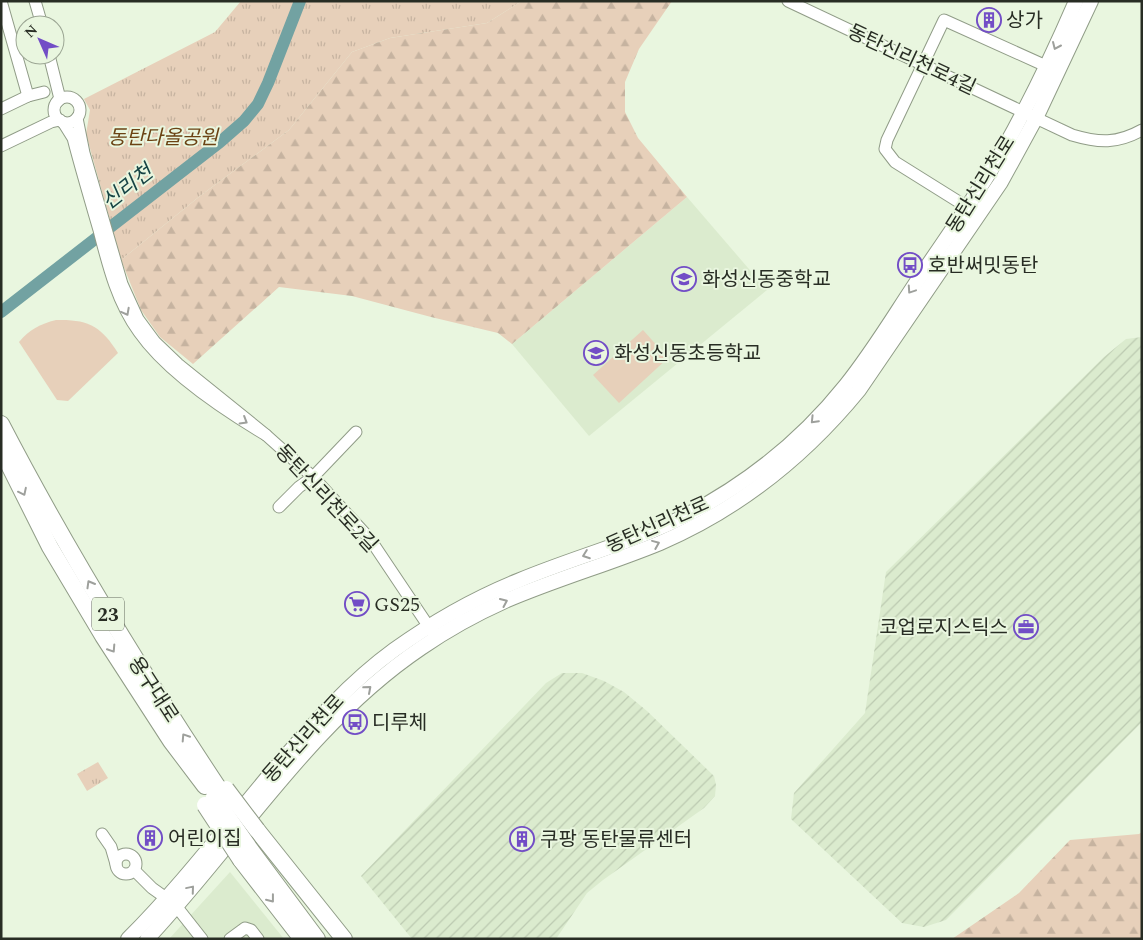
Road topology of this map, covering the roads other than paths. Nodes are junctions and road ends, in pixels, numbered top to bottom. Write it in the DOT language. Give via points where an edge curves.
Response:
graph roads {
  1 [pos="35,1"];
  2 [pos="788,1"];
  3 [pos="1076,1"];
  4 [pos="1091,1"];
  5 [pos="1,2"];
  6 [pos="39,15"];
  7 [pos="5,30"];
  8 [pos="923,64"];
  9 [pos="52,65"];
  10 [pos="58,65"];
  11 [pos="1046,66"];
  12 [pos="44,92"];
  13 [pos="28,96"];
  14 [pos="73,98"];
  15 [pos="56,106"];
  16 [pos="1,109"];
  17 [pos="1023,112"];
  18 [pos="77,118"];
  19 [pos="1036,118"];
  20 [pos="62,121"];
  21 [pos="1142,130"];
  22 [pos="1,140"];
  23 [pos="1,146"];
  24 [pos="81,155"];
  25 [pos="967,207"];
  26 [pos="3,427"];
  27 [pos="356,432"];
  28 [pos="1,449"];
  29 [pos="313,477"];
  30 [pos="279,507"];
  31 [pos="433,632"];
  32 [pos="193,761"];
  33 [pos="216,796"];
  34 [pos="102,834"];
  35 [pos="111,847"];
  36 [pos="253,847"];
  37 [pos="124,854"];
  38 [pos="116,864"];
  39 [pos="134,870"];
  40 [pos="171,902"];
  41 [pos="128,939"];
  42 [pos="147,939"];
  43 [pos="202,939"];
  44 [pos="230,939"];
  45 [pos="258,939"];
  46 [pos="302,939"];
  47 [pos="316,939"];
  48 [pos="330,939"];
  49 [pos="344,939"];
  1 -- 6 [label="street"];
  2 -- 8 [label="street, 동탄신리천로4길"];
  3 -- 11 [label="main road, 동탄신리천로, one-way"];
  4 -- 19 [label="main road, 동탄신리천로"];
  5 -- 7 [label="street"];
  7 -- 13 [label="street"];
  8 -- 11 [label="street" via="946,15"];
  8 -- 17 [label="street, 동탄신리천로4길"];
  8 -- 25 [label="street" via="885,149 894,162"];
  9 -- 15 [label="street" via="60,99"];
  10 -- 14 [label="street" via="68,96"];
  11 -- 17 [label="main road, 동탄신리천로"];
  12 -- 13 [label="street"];
  13 -- 16 [label="street"];
  14 -- 15 [label="street" via="64,97"];
  14 -- 18 [label="street" via="80,108"];
  15 -- 20 [label="street" via="57,117"];
  15 -- 22 [label="street" via="47,118"];
  17 -- 19 [label="street, 동탄신리천로4길"];
  17 -- 25 [label="main road, 동탄신리천로"];
  18 -- 20 [label="street" via="72,122"];
  18 -- 24 [label="street, 동탄신리천로2길"];
  19 -- 21 [label="street, 동탄신리천로4길" via="1088,140 1108,142"];
  31 -- 19 [label="main road, 동탄신리천로, one-way" via="682,532 747,496 796,458 840,413 875,367 995,190"];
  20 -- 23 [label="street" via="51,122"];
  20 -- 24 [label="street, 동탄신리천로2길"];
  24 -- 29 [label="street, 동탄신리천로2길" via="112,264 138,319 155,342 178,364"];
  25 -- 31 [label="main road, 동탄신리천로, one-way" via="848,382 813,422 779,453 738,484 683,516 521,579 464,605"];
  32 -- 26 [label="highway, 용구대로 / 23, one-way" via="56,526"];
  27 -- 29 [label="street"];
  28 -- 32 [label="highway, 용구대로 / 23, one-way" via="55,555 103,636"];
  29 -- 30 [label="street"];
  29 -- 31 [label="street, 동탄신리천로2길" via="370,539"];
  31 -- 40 [label="main road, 동탄신리천로" via="329,725"];
  32 -- 33 [label="highway"];
  32 -- 33 [label="highway"];
  33 -- 36 [label="highway, bridge"];
  33 -- 36 [label="highway"];
  34 -- 35 [label="street"];
  35 -- 37 [label="street"];
  35 -- 38 [label="street"];
  36 -- 46 [label="highway, one-way"];
  36 -- 47 [label="highway"];
  36 -- 48 [label="highway"];
  36 -- 49 [label="highway"];
  37 -- 38 [label="street"];
  37 -- 39 [label="street" via="135,858"];
  38 -- 39 [label="street" via="125,873"];
  39 -- 40 [label="street"];
  40 -- 41 [label="main road, 동탄신리천로"];
  40 -- 42 [label="main road, 동탄신리천로"];
  40 -- 43 [label="street"];
  44 -- 45 [label="street" via="245,928"];
}
